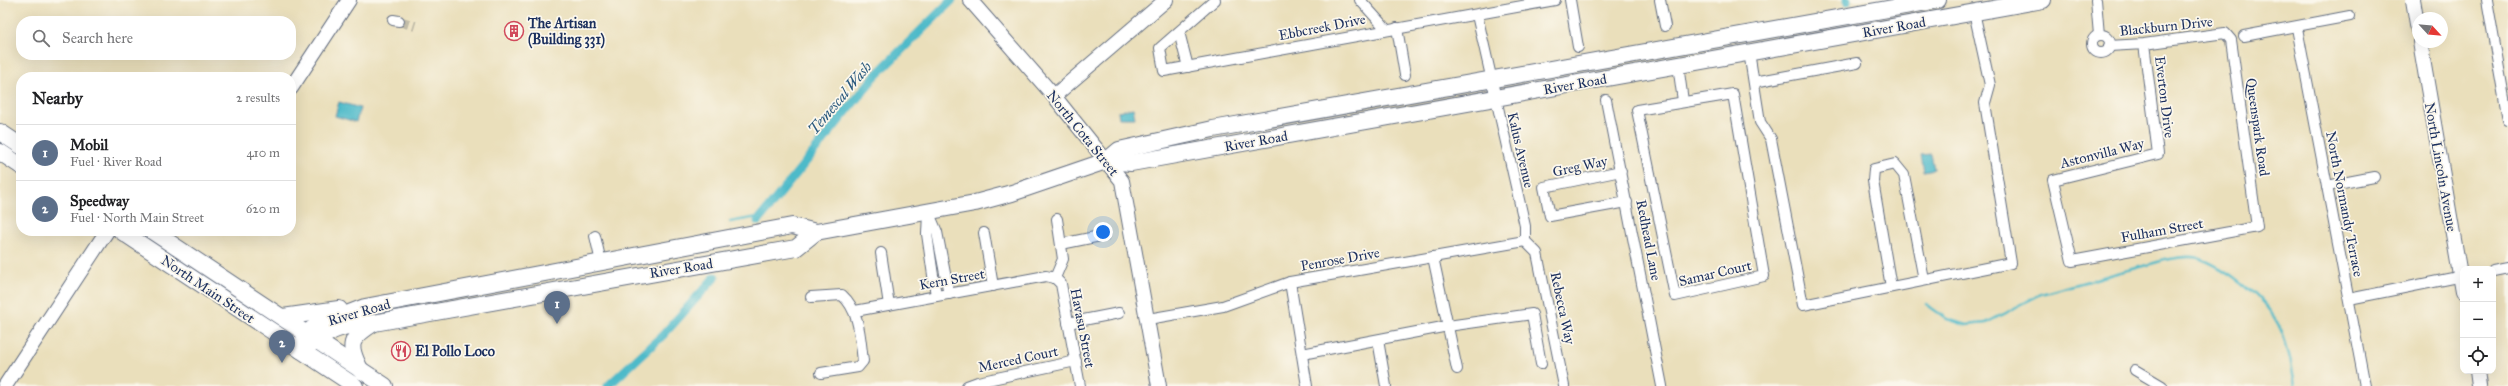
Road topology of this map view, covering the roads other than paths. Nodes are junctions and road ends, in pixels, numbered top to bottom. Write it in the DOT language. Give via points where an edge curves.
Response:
graph roads {
  1 [pos="349,0"];
  2 [pos="970,0"];
  3 [pos="1166,0"];
  4 [pos="1215,0"];
  5 [pos="1360,0"];
  6 [pos="1555,0"];
  7 [pos="1570,0"];
  8 [pos="1660,0"];
  9 [pos="1938,0"];
  10 [pos="2043,0"];
  11 [pos="2096,0"];
  12 [pos="2413,0"];
  13 [pos="2487,0"];
  14 [pos="1974,12"];
  15 [pos="2415,12"];
  16 [pos="1477,15"];
  17 [pos="2350,16"];
  18 [pos="1665,26"];
  19 [pos="1397,28"];
  20 [pos="2297,28"];
  21 [pos="1387,30"];
  22 [pos="1179,32"];
  23 [pos="2225,33"];
  24 [pos="2099,35"];
  25 [pos="2244,36"];
  26 [pos="2144,44"];
  27 [pos="2109,46"];
  28 [pos="1578,48"];
  29 [pos="2421,48"];
  30 [pos="1750,52"];
  31 [pos="1857,63"];
  32 [pos="1678,65"];
  33 [pos="1188,67"];
  34 [pos="1405,75"];
  35 [pos="296,80"];
  36 [pos="1490,80"];
  37 [pos="1754,82"];
  38 [pos="1054,96"];
  39 [pos="1495,98"];
  40 [pos="1606,100"];
  41 [pos="1683,101"];
  42 [pos="2508,120"];
  43 [pos="0,132"];
  44 [pos="16,143"];
  45 [pos="0,152"];
  46 [pos="2158,154"];
  47 [pos="1106,161"];
  48 [pos="16,163"];
  49 [pos="1621,171"];
  50 [pos="2374,177"];
  51 [pos="2327,186"];
  52 [pos="1627,202"];
  53 [pos="928,211"];
  54 [pos="1057,218"];
  55 [pos="2258,227"];
  56 [pos="816,232"];
  57 [pos="984,233"];
  58 [pos="104,236"];
  59 [pos="129,236"];
  60 [pos="160,236"];
  61 [pos="595,236"];
  62 [pos="1105,236"];
  63 [pos="1524,241"];
  64 [pos="1061,244"];
  65 [pos="677,249"];
  66 [pos="881,253"];
  67 [pos="1433,257"];
  68 [pos="2072,261"];
  69 [pos="602,262"];
  70 [pos="2460,266"];
  71 [pos="2508,268"];
  72 [pos="2496,270"];
  73 [pos="629,276"];
  74 [pos="2460,276"];
  75 [pos="1055,278"];
  76 [pos="1924,280"];
  77 [pos="1290,282"];
  78 [pos="993,286"];
  79 [pos="1891,287"];
  80 [pos="949,294"];
  81 [pos="936,296"];
  82 [pos="811,297"];
  83 [pos="2349,298"];
  84 [pos="496,300"];
  85 [pos="888,304"];
  86 [pos="365,307"];
  87 [pos="855,311"];
  88 [pos="1119,314"];
  89 [pos="282,317"];
  90 [pos="1148,319"];
  91 [pos="374,323"];
  92 [pos="1068,323"];
  93 [pos="1448,326"];
  94 [pos="311,337"];
  95 [pos="1378,340"];
  96 [pos="301,350"];
  97 [pos="1302,354"];
  98 [pos="1076,361"];
  99 [pos="1541,364"];
  100 [pos="1458,369"];
  101 [pos="2135,370"];
  102 [pos="821,373"];
  103 [pos="2477,374"];
  104 [pos="359,379"];
  105 [pos="5,386"];
  106 [pos="385,386"];
  107 [pos="967,386"];
  108 [pos="1080,386"];
  109 [pos="1160,386"];
  110 [pos="1307,386"];
  111 [pos="1386,386"];
  112 [pos="1564,386"];
  113 [pos="1661,386"];
  114 [pos="2162,386"];
  115 [pos="2365,386"];
  116 [pos="2479,386"];
  1 -- 35 [label="street"];
  2 -- 38 [label="street, North Cota Street"];
  3 -- 38 [label="street"];
  4 -- 22 [label="street"];
  5 -- 21 [label="street"];
  6 -- 16 [label="street, Ebbcreek Drive"];
  7 -- 28 [label="street"];
  8 -- 18 [label="street"];
  9 -- 36 [label="main road, River Road"];
  10 -- 14 [label="main road, River Road"];
  11 -- 24 [label="street"];
  12 -- 15 [label="street"];
  13 -- 42 [label="street"];
  14 -- 30 [label="main road, River Road"];
  14 -- 76 [label="street" via="1990,86 1985,103 2011,262"];
  16 -- 19 [label="street, Ebbcreek Drive"];
  16 -- 36 [label="street, Kalus Avenue"];
  17 -- 20 [label="street"];
  19 -- 21 [label="street, Ebbcreek Drive"];
  19 -- 34 [label="street"];
  20 -- 25 [label="street"];
  20 -- 51 [label="street, North Normandy Terrace"];
  21 -- 33 [label="street, Ebbcreek Drive"];
  22 -- 33 [label="street"];
  22 -- 33 [label="street, Ebbcreek Drive" via="1160,48 1164,71"];
  23 -- 26 [label="street, Blackburn Drive"];
  23 -- 55 [label="street, Queenspark Road" via="2231,40"];
  24 -- 27 [label="street" via="2107,38"];
  24 -- 27 [label="street" via="2093,40 2094,49 2103,52"];
  26 -- 27 [label="street, Blackburn Drive"];
  26 -- 46 [label="street, Everton Drive"];
  29 -- 70 [label="street, North Lincoln Avenue"];
  30 -- 32 [label="main road, River Road"];
  30 -- 37 [label="street"];
  31 -- 37 [label="street"];
  32 -- 39 [label="main road, River Road"];
  32 -- 41 [label="street"];
  36 -- 39 [label="street, Kalus Avenue"];
  36 -- 47 [label="main road, River Road" via="1213,129 1119,150"];
  37 -- 79 [label="street" via="1760,122 1771,139 1803,305"];
  38 -- 47 [label="street, North Cota Street"];
  39 -- 47 [label="main road, River Road" via="1131,163"];
  39 -- 63 [label="street, Kalus Avenue" via="1525,226"];
  40 -- 49 [label="street, Redhead Lane"];
  41 -- 41 [label="street, Samar Court" via="1636,110 1675,296 1764,276 1733,94"];
  43 -- 44 [label="main road"];
  45 -- 48 [label="main road"];
  46 -- 68 [label="street, Astonvilla Way" via="2053,180"];
  47 -- 53 [label="main road, River Road" via="1012,194"];
  47 -- 90 [label="street, North Cota Street" via="1122,181"];
  49 -- 52 [label="street, Redhead Lane"];
  49 -- 52 [label="street, Greg Way" via="1544,187 1550,216"];
  50 -- 51 [label="street"];
  51 -- 83 [label="street, North Normandy Terrace"];
  52 -- 113 [label="street, Redhead Lane"];
  53 -- 56 [label="main road, River Road"];
  53 -- 80 [label="street" via="937,232"];
  53 -- 81 [label="street" via="927,234"];
  54 -- 64 [label="street"];
  55 -- 68 [label="street, Fulham Street"];
  56 -- 65 [label="main road, River Road" via="792,226"];
  56 -- 73 [label="main road, River Road" via="796,248"];
  57 -- 78 [label="street"];
  58 -- 105 [label="street"];
  59 -- 96 [label="main road, North Main Street"];
  60 -- 89 [label="main road, North Main Street"];
  61 -- 69 [label="street"];
  62 -- 64 [label="street"];
  63 -- 67 [label="street, Penrose Drive"];
  63 -- 112 [label="street, Rebecca Way" via="1537,253"];
  64 -- 75 [label="street" via="1063,259"];
  65 -- 69 [label="main road, River Road"];
  65 -- 73 [label="main road" via="672,259 642,267"];
  66 -- 85 [label="street"];
  67 -- 77 [label="street, Penrose Drive"];
  67 -- 93 [label="street"];
  69 -- 84 [label="main road" via="604,268 600,272 513,289"];
  69 -- 86 [label="main road, River Road"];
  71 -- 72 [label="street"];
  73 -- 84 [label="main road, River Road"];
  74 -- 83 [label="street"];
  75 -- 78 [label="street, Kern Street" via="1046,276"];
  75 -- 92 [label="street, Havasu Street" via="1061,284"];
  76 -- 79 [label="street"];
  76 -- 79 [label="street" via="1904,176 1895,164 1874,168 1873,181"];
  77 -- 90 [label="street, Penrose Drive" via="1223,306"];
  77 -- 97 [label="street"];
  78 -- 80 [label="street, Kern Street"];
  80 -- 81 [label="street, Kern Street"];
  81 -- 85 [label="street, Kern Street"];
  82 -- 87 [label="street" via="842,295"];
  83 -- 115 [label="street, North Normandy Terrace"];
  84 -- 91 [label="main road, River Road"];
  85 -- 87 [label="street, Kern Street"];
  86 -- 89 [label="main road"];
  86 -- 94 [label="main road, River Road" via="324,321"];
  87 -- 102 [label="street" via="863,361 858,367"];
  88 -- 92 [label="street"];
  89 -- 94 [label="main road, North Main Street"];
  90 -- 109 [label="street, North Cota Street"];
  91 -- 94 [label="main road, River Road" via="334,328"];
  91 -- 104 [label="main road" via="357,334 352,342 351,352"];
  92 -- 98 [label="street, Havasu Street"];
  93 -- 95 [label="street"];
  93 -- 99 [label="street" via="1532,314"];
  93 -- 100 [label="street"];
  94 -- 96 [label="main road, River Road"];
  94 -- 104 [label="main road, North Main Street"];
  95 -- 97 [label="street"];
  95 -- 111 [label="street"];
  96 -- 104 [label="main road, North Main Street"];
  97 -- 110 [label="street"];
  98 -- 107 [label="street, Merced Court"];
  98 -- 108 [label="street, Havasu Street"];
  101 -- 114 [label="street"];
  103 -- 116 [label="street"];
  104 -- 106 [label="main road, North Main Street"];
}
